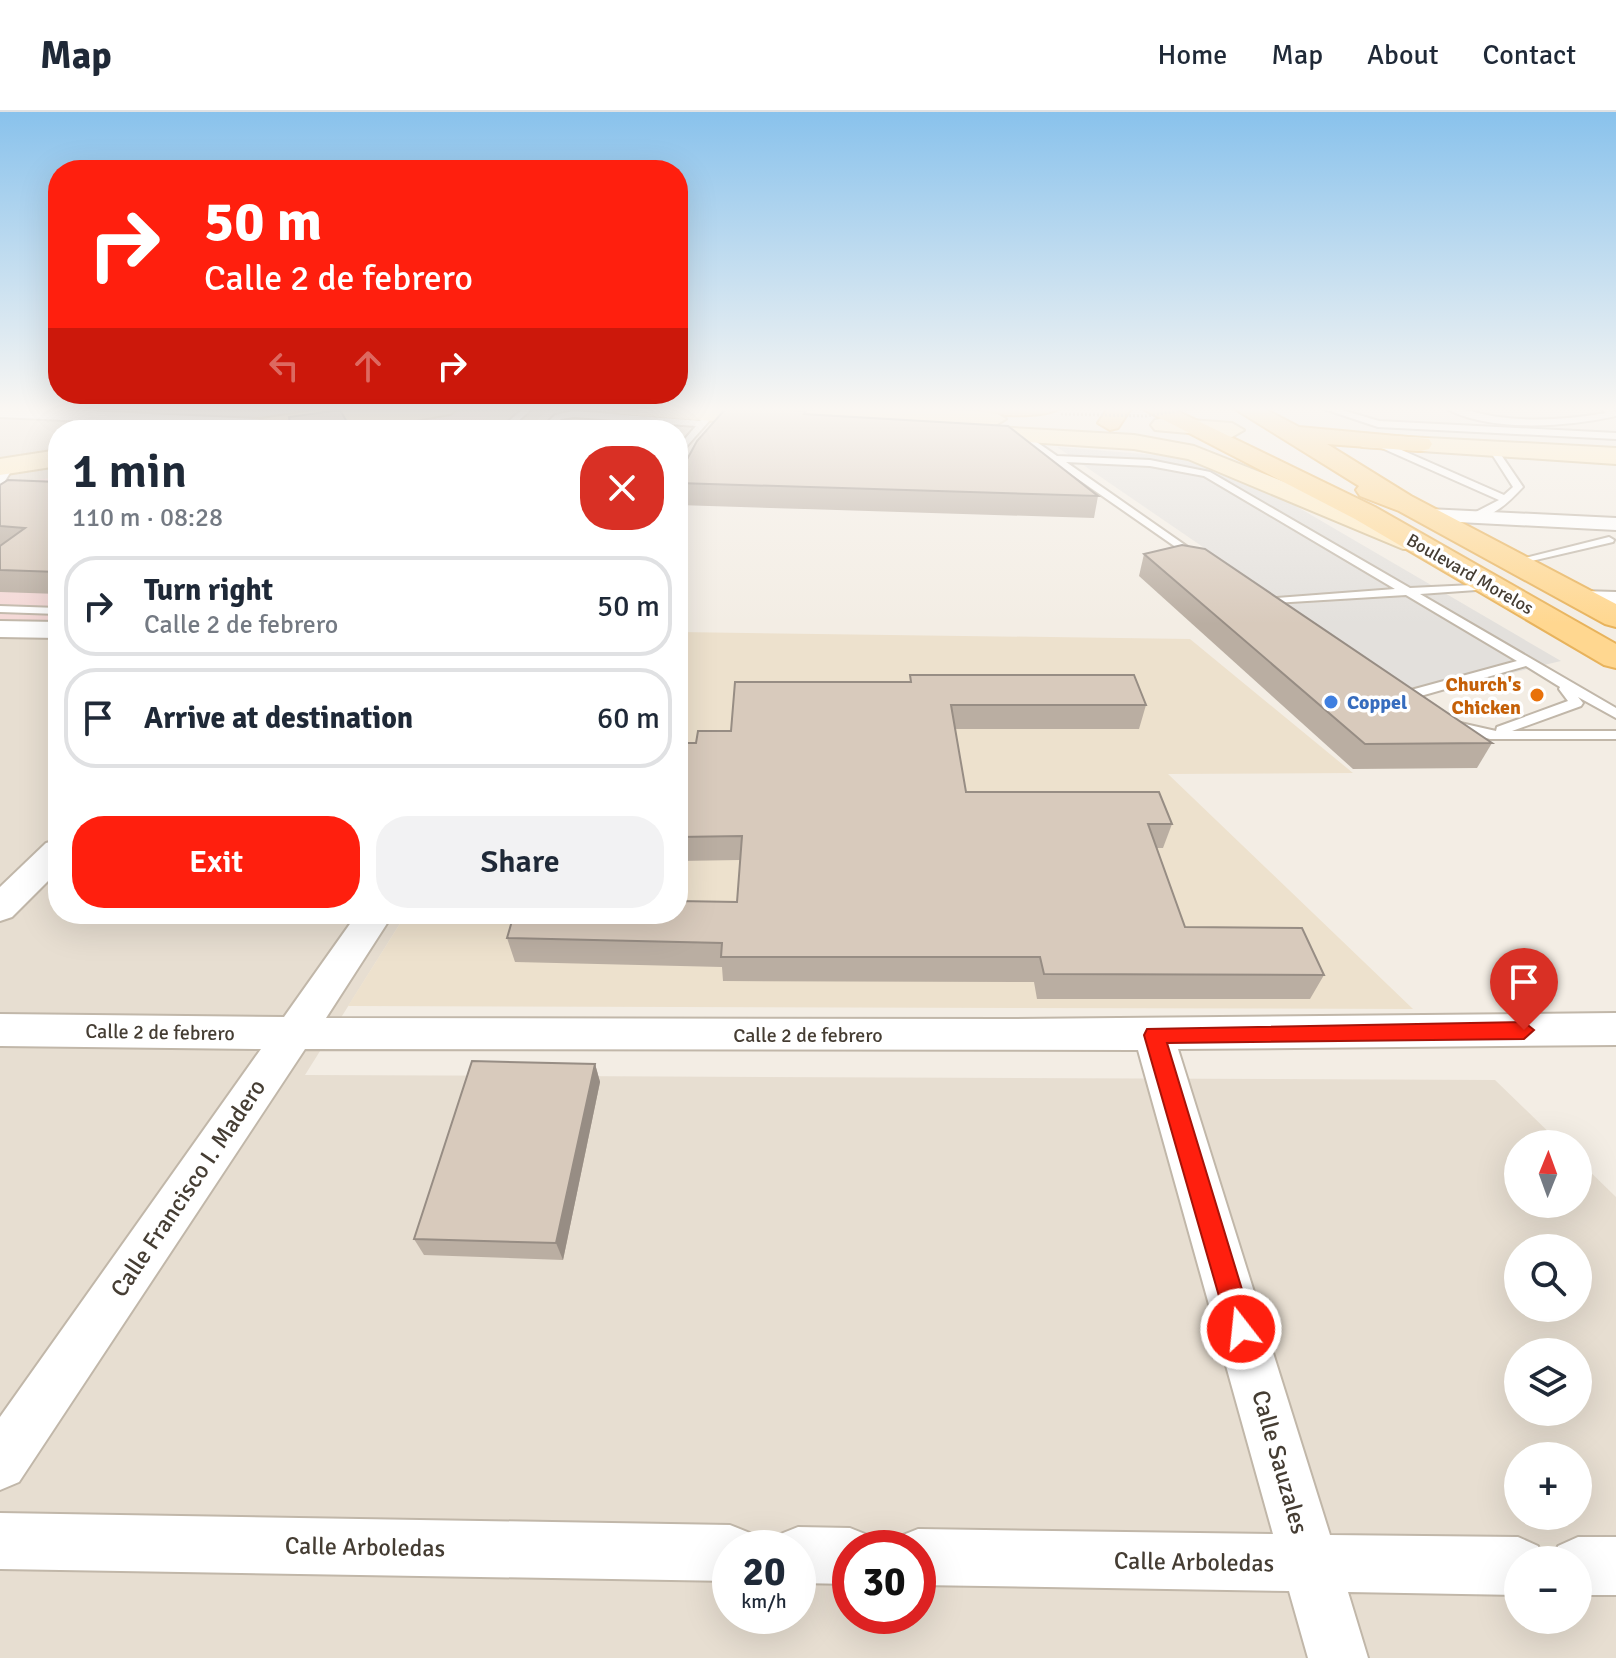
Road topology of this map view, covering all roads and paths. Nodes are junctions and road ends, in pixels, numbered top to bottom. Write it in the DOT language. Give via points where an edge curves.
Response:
graph roads {
  1 [pos="1085,479"];
  2 [pos="1216,479"];
  3 [pos="1257,479"];
  4 [pos="1326,479"];
  5 [pos="1352,479"];
  6 [pos="1366,479"];
  7 [pos="1457,479"];
  8 [pos="1514,479"];
  9 [pos="1505,499"];
  10 [pos="1419,510"];
  11 [pos="1474,517"];
  12 [pos="1614,536"];
  13 [pos="1419,546"];
  14 [pos="1514,562"];
  15 [pos="1211,566"];
  16 [pos="1492,586"];
  17 [pos="1250,593"];
  18 [pos="1409,593"];
  19 [pos="1581,598"];
  20 [pos="1616,599"];
  21 [pos="1263,602"];
  22 [pos="0,609"];
  23 [pos="48,611"];
  24 [pos="1616,617"];
  25 [pos="1289,619"];
  26 [pos="0,629"];
  27 [pos="48,630"];
  28 [pos="1616,658"];
  29 [pos="1528,662"];
  30 [pos="1559,681"];
  31 [pos="1392,688"];
  32 [pos="1616,714"];
  33 [pos="1440,720"];
  34 [pos="1490,735"];
  35 [pos="1616,735"];
  36 [pos="48,861"];
  37 [pos="0,908"];
  38 [pos="369,924"];
  39 [pos="1616,1029"];
  40 [pos="0,1030"];
  41 [pos="294,1034"];
  42 [pos="1154,1035"];
  43 [pos="0,1463"];
  44 [pos="0,1541"];
  45 [pos="712,1553"];
  46 [pos="936,1557"];
  47 [pos="1310,1564"];
  48 [pos="1504,1566"];
  49 [pos="1592,1566"];
  50 [pos="1616,1566"];
  51 [pos="1338,1658"];
  1 -- 15 [label="lane"];
  2 -- 18 [label="lane"];
  3 -- 13 [label="main road"];
  4 -- 13 [label="main road, Boulevard Morelos" via="1365,513"];
  5 -- 10 [label="main road, Boulevard Morelos"];
  6 -- 10 [label="main road"];
  7 -- 9 [label="lane"];
  8 -- 9 [label="lane" via="1518,484"];
  9 -- 11 [label="lane"];
  10 -- 11 [label="street"];
  10 -- 14 [label="main road, Boulevard Morelos"];
  11 -- 12 [label="street" via="1582,522"];
  12 -- 14 [label="lane"];
  13 -- 16 [label="main road, Boulevard Morelos"];
  14 -- 19 [label="main road, Boulevard Morelos"];
  16 -- 18 [label="lane"];
  16 -- 28 [label="main road, Boulevard Morelos"];
  17 -- 21 [label="lane"];
  18 -- 21 [label="lane"];
  18 -- 29 [label="lane"];
  19 -- 20 [label="street"];
  19 -- 24 [label="main road, Boulevard Morelos"];
  21 -- 25 [label="lane"];
  22 -- 23 [label="lane"];
  26 -- 27 [label="street"];
  29 -- 30 [label="lane"];
  29 -- 31 [label="lane" via="1411,700"];
  30 -- 32 [label="lane"];
  30 -- 34 [label="lane" via="1576,703"];
  33 -- 34 [label="lane"];
  34 -- 35 [label="lane"];
  36 -- 37 [label="street"];
  38 -- 41 [label="street, Calle Francisco I. Madero"];
  39 -- 42 [label="street, Calle 2 de febrero"];
  40 -- 41 [label="street, Calle 2 de febrero"];
  41 -- 42 [label="street, Calle 2 de febrero"];
  41 -- 43 [label="street, Calle Francisco I. Madero"];
  42 -- 47 [label="street, Calle Sauzales"];
  44 -- 45 [label="street, Calle Arboledas"];
  46 -- 47 [label="street, Calle Arboledas"];
  47 -- 48 [label="street, Calle Arboledas"];
  47 -- 51 [label="street, Calle Sauzales"];
  49 -- 50 [label="street"];
}
